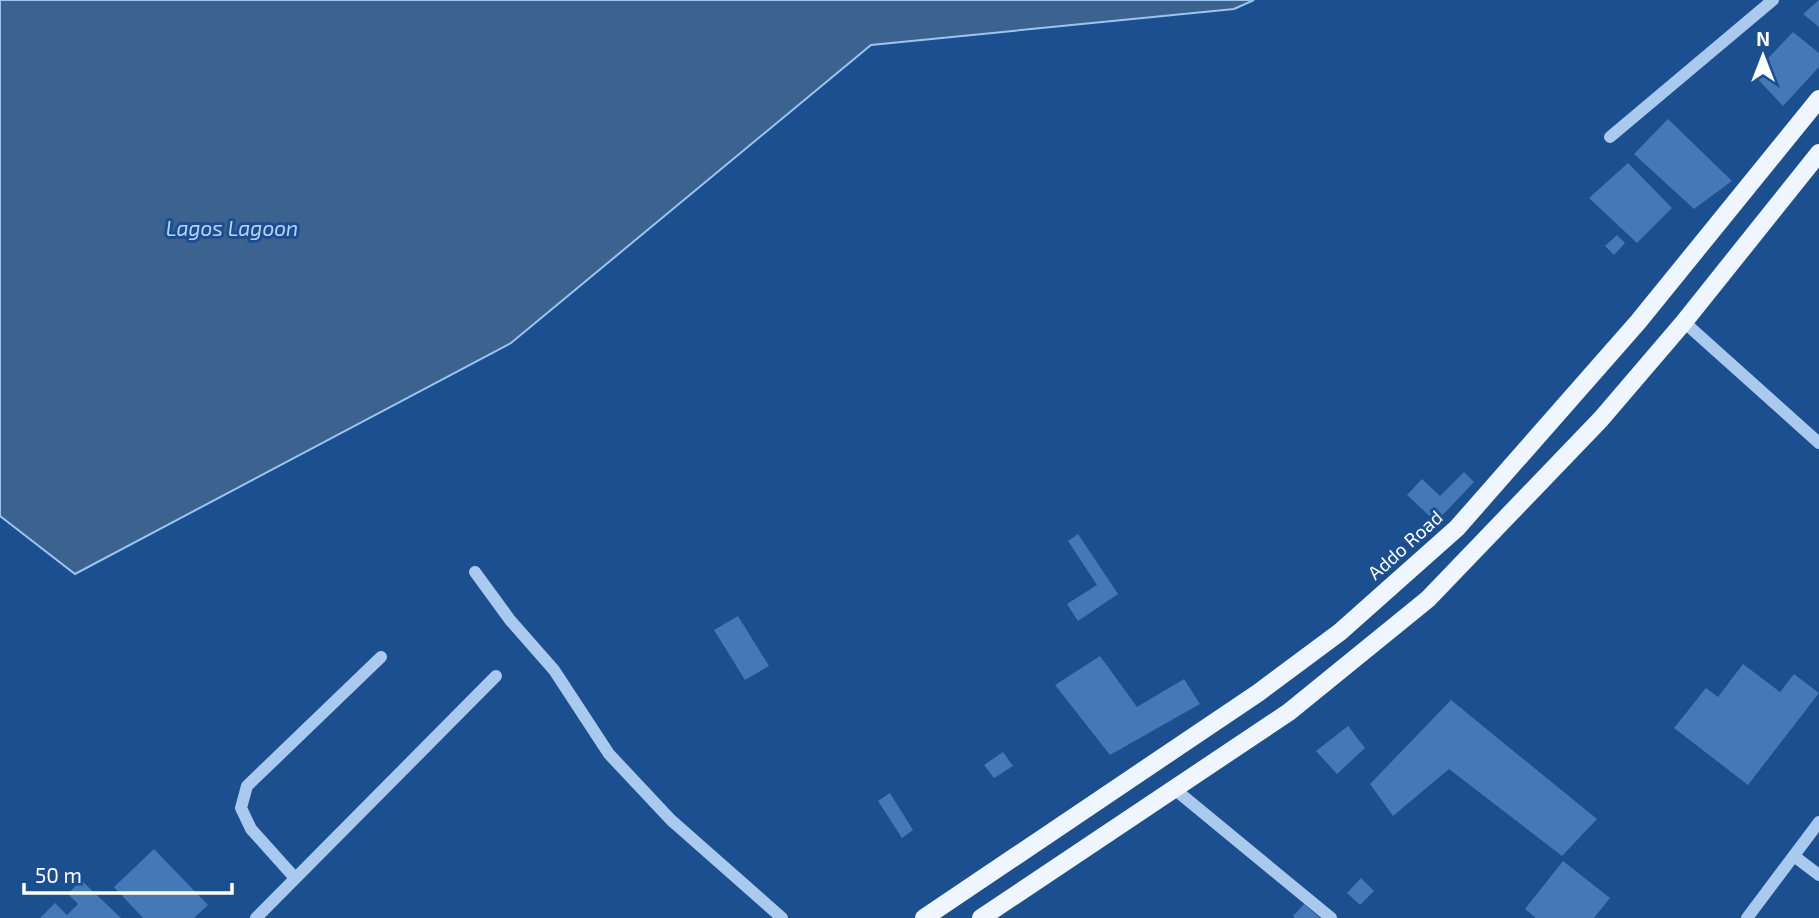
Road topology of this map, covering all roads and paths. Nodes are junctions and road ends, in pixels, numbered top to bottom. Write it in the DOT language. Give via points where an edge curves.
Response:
graph roads {
  1 [pos="1773,0"];
  2 [pos="1819,99"];
  3 [pos="1610,137"];
  4 [pos="1819,153"];
  5 [pos="1684,322"];
  6 [pos="1819,443"];
  7 [pos="475,572"];
  8 [pos="381,657"];
  9 [pos="496,676"];
  10 [pos="1172,788"];
  11 [pos="1819,822"];
  12 [pos="1794,856"];
  13 [pos="1819,875"];
  14 [pos="295,878"];
  15 [pos="256,918"];
  16 [pos="782,918"];
  17 [pos="924,918"];
  18 [pos="981,918"];
  19 [pos="1331,918"];
  20 [pos="1747,918"];
  1 -- 3 [label="street"];
  2 -- 17 [label="main road, Addo Road" via="1638,322 1457,528 1340,632 1268,686"];
  4 -- 5 [label="main road"];
  5 -- 6 [label="street"];
  5 -- 10 [label="main road" via="1601,419 1428,599 1289,712"];
  7 -- 16 [label="street" via="554,670 609,754 671,820"];
  8 -- 14 [label="street" via="247,786 241,808 251,829"];
  9 -- 14 [label="street"];
  10 -- 18 [label="main road"];
  10 -- 19 [label="street"];
  11 -- 12 [label="street"];
  12 -- 13 [label="street"];
  12 -- 20 [label="street"];
  14 -- 15 [label="street"];
}
